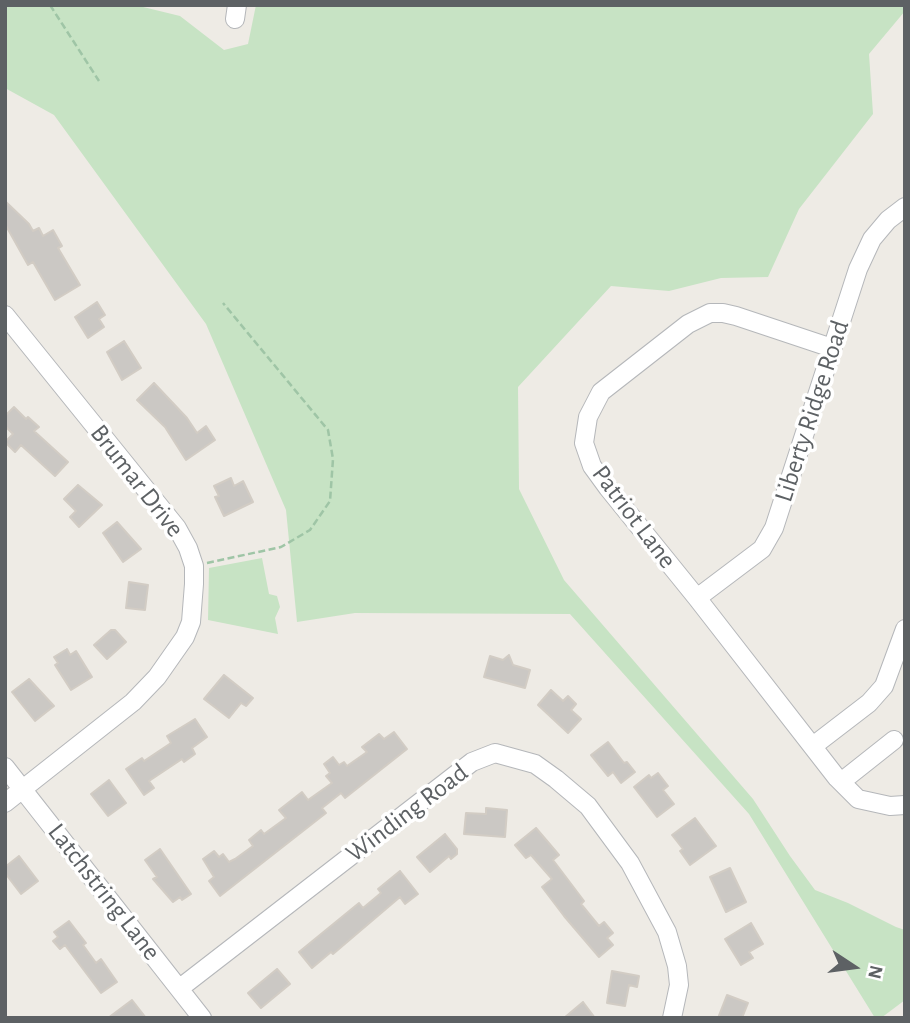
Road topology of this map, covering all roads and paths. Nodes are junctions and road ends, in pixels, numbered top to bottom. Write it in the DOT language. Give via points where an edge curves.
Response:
graph roads {
  1 [pos="50,5"];
  2 [pos="99,80"];
  3 [pos="905,207"];
  4 [pos="223,303"];
  5 [pos="5,315"];
  6 [pos="832,348"];
  7 [pos="194,566"];
  8 [pos="697,598"];
  9 [pos="905,629"];
  10 [pos="894,740"];
  11 [pos="813,747"];
  12 [pos="5,767"];
  13 [pos="841,782"];
  14 [pos="22,789"];
  15 [pos="5,803"];
  16 [pos="905,805"];
  17 [pos="180,988"];
  18 [pos="202,1018"];
  19 [pos="672,1018"];
  1 -- 2 [label="path"];
  3 -- 6 [label="street, Liberty Ridge Road" via="872,239"];
  4 -- 7 [label="path" via="328,430 333,458 330,500 310,530 281,547"];
  5 -- 7 [label="street, Brumar Drive" via="177,528"];
  6 -- 8 [label="street, Liberty Ridge Road" via="775,528 762,549"];
  6 -- 8 [label="street, Patriot Lane" via="736,316 710,313 688,324 601,392 588,417 584,443 592,466"];
  7 -- 14 [label="street, Brumar Drive" via="191,622 163,669 132,702"];
  8 -- 11 [label="street, Patriot Lane"];
  9 -- 11 [label="street" via="884,686 869,704"];
  10 -- 13 [label="street"];
  11 -- 13 [label="street, Patriot Lane"];
  12 -- 14 [label="street, Latchstring Lane"];
  13 -- 16 [label="street, Patriot Lane" via="858,799"];
  14 -- 15 [label="street, Brumar Drive"];
  14 -- 17 [label="street, Latchstring Lane"];
  17 -- 18 [label="street, Latchstring Lane"];
  17 -- 19 [label="street, Winding Road" via="472,762 495,753 535,764 556,779 588,806 630,863 667,932 677,966 679,993"];
}
